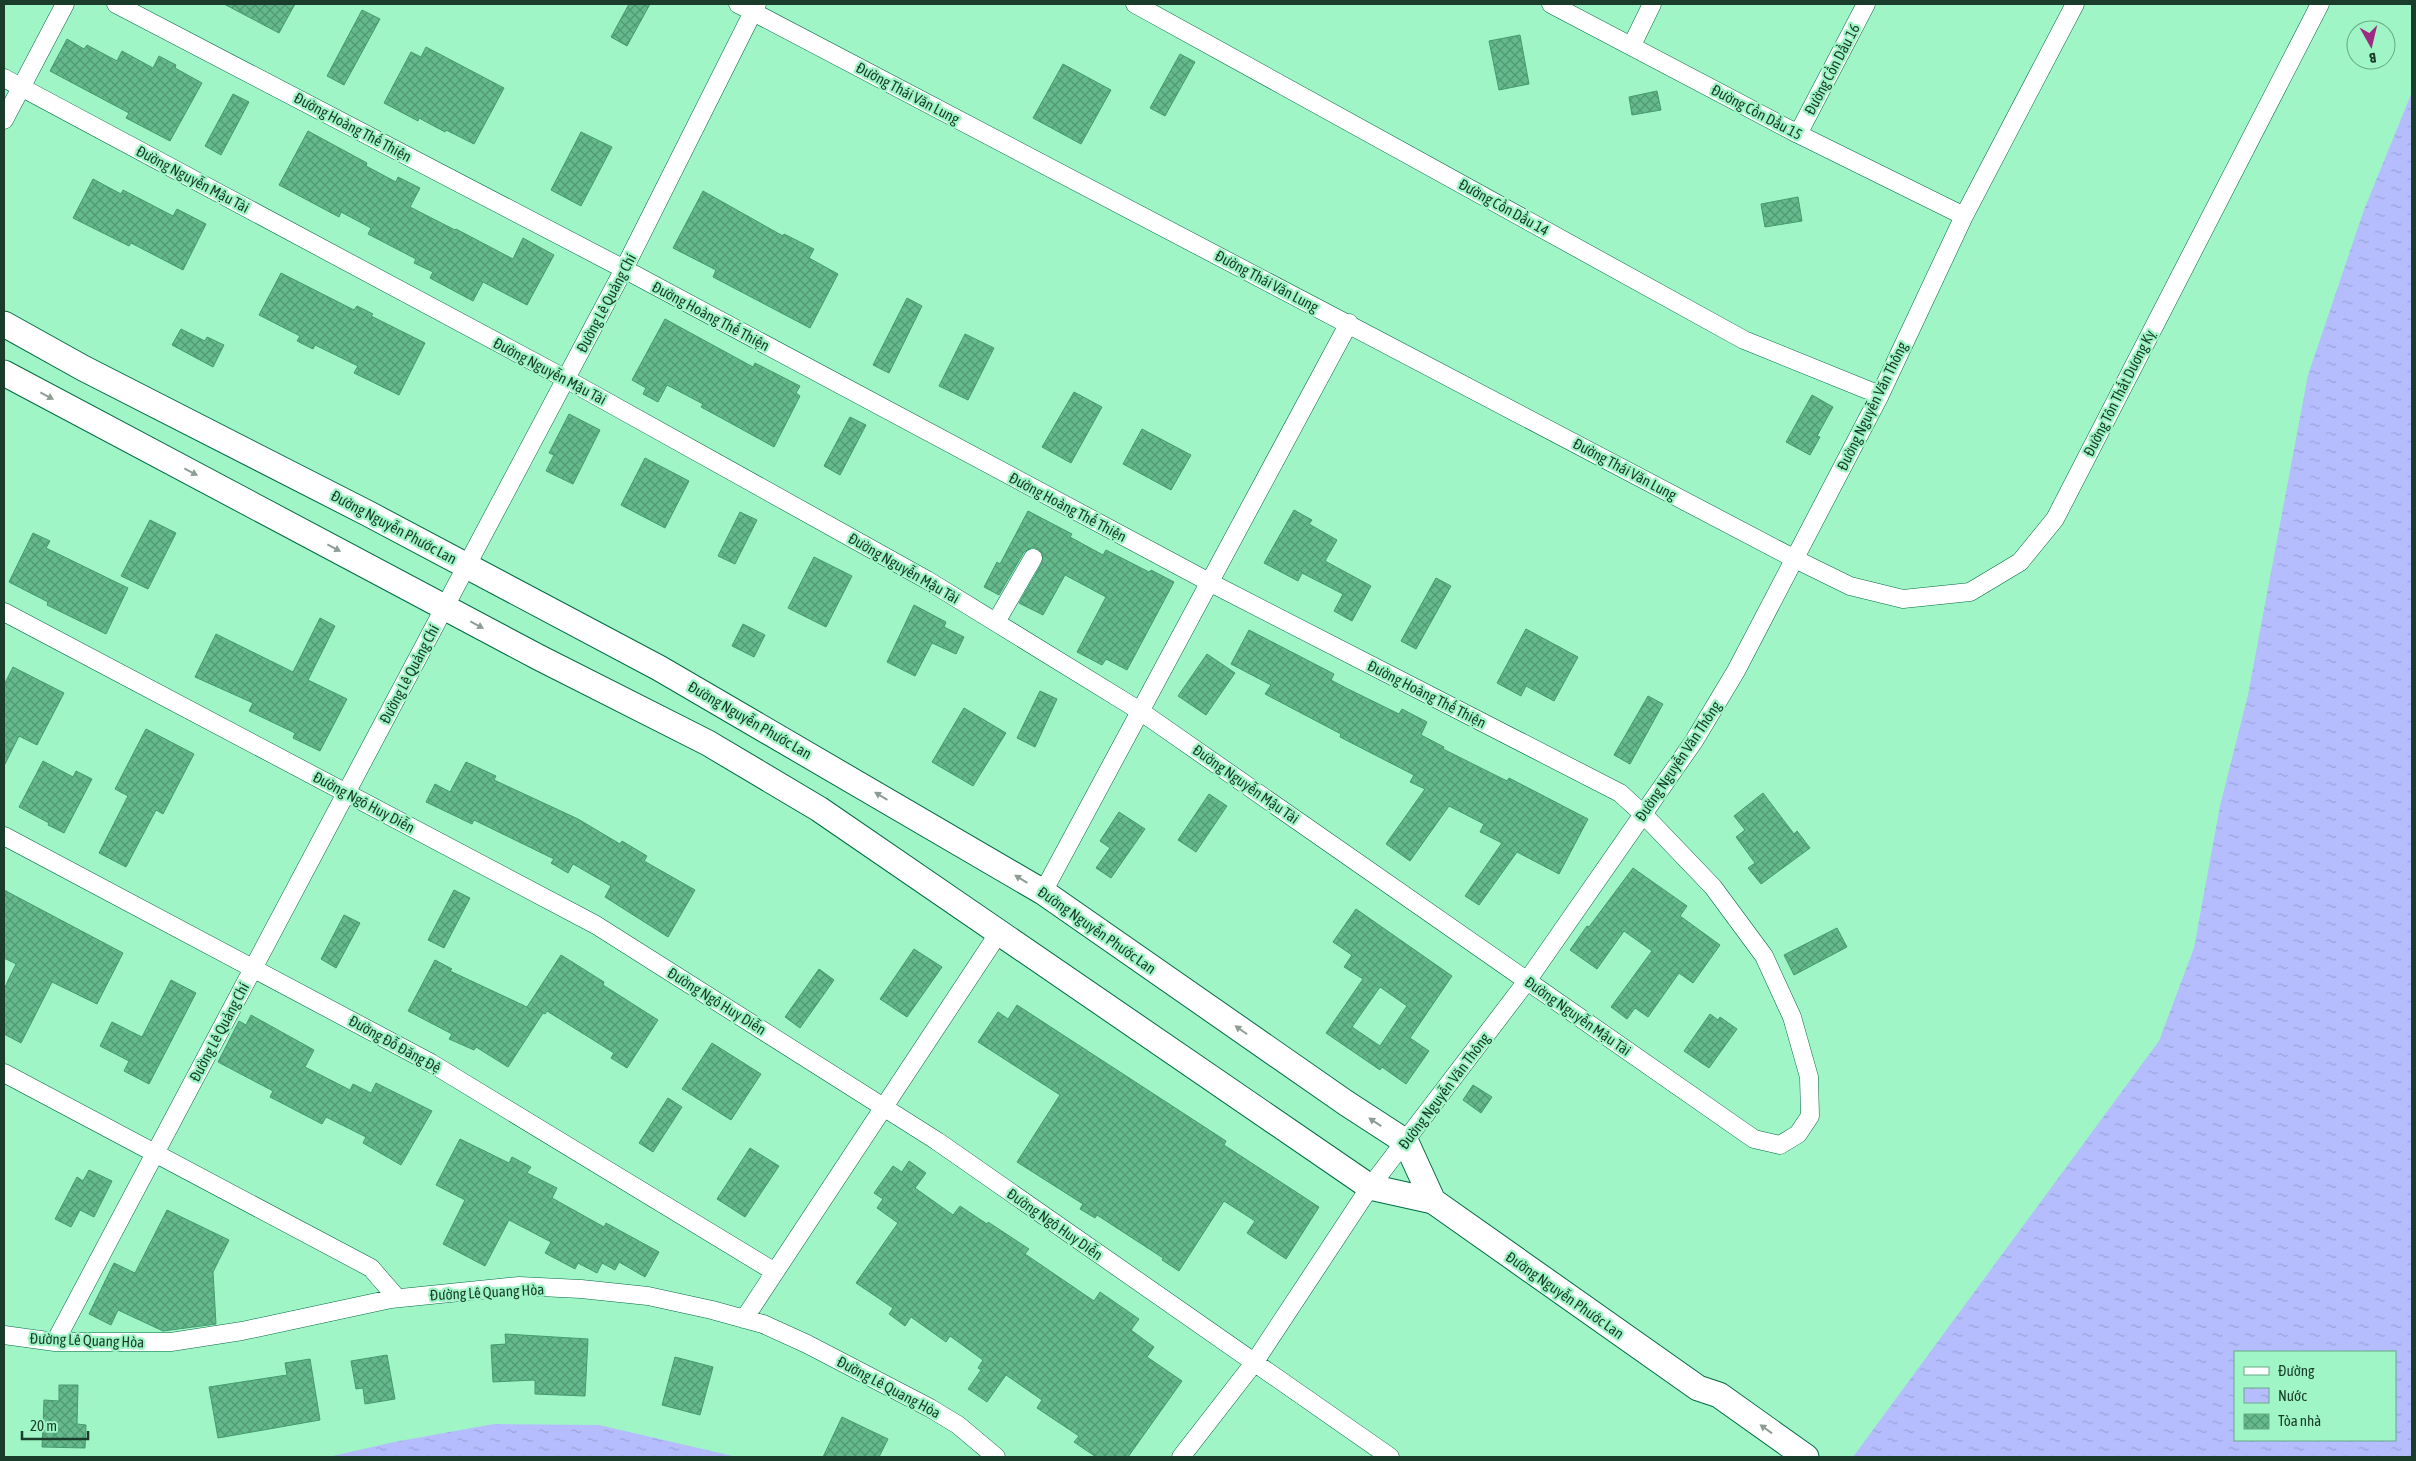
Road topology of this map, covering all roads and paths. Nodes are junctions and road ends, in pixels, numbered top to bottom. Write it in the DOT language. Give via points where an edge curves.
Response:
graph roads {
  1 [pos="66,4"];
  2 [pos="116,4"];
  3 [pos="1135,4"];
  4 [pos="1551,4"];
  5 [pos="1652,4"];
  6 [pos="1866,4"];
  7 [pos="2075,4"];
  8 [pos="2320,4"];
  9 [pos="749,6"];
  10 [pos="1632,45"];
  11 [pos="4,78"];
  12 [pos="21,87"];
  13 [pos="4,120"];
  14 [pos="1798,134"];
  15 [pos="1964,216"];
  16 [pos="624,269"];
  17 [pos="1348,323"];
  18 [pos="4,324"];
  19 [pos="4,373"];
  20 [pos="566,379"];
  21 [pos="1880,395"];
  22 [pos="1033,558"];
  23 [pos="1795,559"];
  24 [pos="467,566"];
  25 [pos="1209,582"];
  26 [pos="444,607"];
  27 [pos="4,612"];
  28 [pos="996,622"];
  29 [pos="1140,711"];
  30 [pos="346,793"];
  31 [pos="1643,814"];
  32 [pos="4,836"];
  33 [pos="1043,892"];
  34 [pos="1000,931"];
  35 [pos="254,967"];
  36 [pos="1527,981"];
  37 [pos="4,1073"];
  38 [pos="883,1107"];
  39 [pos="1754,1139"];
  40 [pos="1406,1142"];
  41 [pos="155,1153"];
  42 [pos="1370,1187"];
  43 [pos="1433,1201"];
  44 [pos="775,1272"];
  45 [pos="397,1298"];
  46 [pos="744,1319"];
  47 [pos="4,1335"];
  48 [pos="55,1342"];
  49 [pos="1254,1363"];
  50 [pos="1698,1388"];
  51 [pos="996,1457"];
  52 [pos="1181,1457"];
  53 [pos="1390,1457"];
  54 [pos="1777,1457"];
  55 [pos="1806,1457"];
  1 -- 12 [label="street"];
  2 -- 16 [label="street, Đường Hoàng Thế Thiện"];
  3 -- 21 [label="street, Đường Cồn Dầu 14" via="1744,340"];
  4 -- 10 [label="street, Đường Cồn Dầu 15"];
  5 -- 10 [label="street"];
  6 -- 14 [label="street, Đường Cồn Dầu 16"];
  7 -- 15 [label="street, Đường Nguyễn Văn Thông"];
  8 -- 23 [label="street, Đường Tôn Thất Dương Kỵ" via="2055,519 2020,562 1970,592 1902,599 1850,586"];
  9 -- 16 [label="street, Đường Lê Quảng Chí"];
  9 -- 17 [label="street, Đường Thái Văn Lung"];
  10 -- 14 [label="street, Đường Cồn Dầu 15"];
  11 -- 12 [label="street, Đường Nguyễn Mậu Tài"];
  12 -- 13 [label="street"];
  12 -- 20 [label="street, Đường Nguyễn Mậu Tài"];
  14 -- 15 [label="street, Đường Cồn Dầu 15"];
  15 -- 21 [label="street, Đường Nguyễn Văn Thông"];
  16 -- 20 [label="street, Đường Lê Quảng Chí"];
  16 -- 25 [label="street, Đường Hoàng Thế Thiện"];
  17 -- 23 [label="street, Đường Thái Văn Lung"];
  17 -- 25 [label="street"];
  18 -- 24 [label="main road, Đường Nguyễn Phước Lan"];
  19 -- 26 [label="main road, Đường Nguyễn Phước Lan, one-way"];
  20 -- 24 [label="street, Đường Lê Quảng Chí"];
  20 -- 28 [label="street, Đường Nguyễn Mậu Tài" via="927,580"];
  21 -- 23 [label="street, Đường Nguyễn Văn Thông"];
  22 -- 28 [label="street"];
  23 -- 31 [label="street, Đường Nguyễn Văn Thông" via="1736,671 1694,741"];
  24 -- 26 [label="street, Đường Lê Quảng Chí"];
  33 -- 24 [label="main road, Đường Nguyễn Phước Lan, one-way" via="752,720"];
  25 -- 29 [label="street"];
  25 -- 31 [label="street, Đường Hoàng Thế Thiện" via="1620,793"];
  26 -- 30 [label="street, Đường Lê Quảng Chí"];
  26 -- 34 [label="main road, Đường Nguyễn Phước Lan, one-way" via="708,743 819,809"];
  27 -- 30 [label="street, Đường Ngô Huy Diễn"];
  28 -- 29 [label="street, Đường Nguyễn Mậu Tài"];
  29 -- 33 [label="street"];
  29 -- 36 [label="street, Đường Nguyễn Mậu Tài"];
  30 -- 35 [label="street, Đường Lê Quảng Chí"];
  30 -- 38 [label="street, Đường Ngô Huy Diễn" via="596,925"];
  31 -- 36 [label="street, Đường Nguyễn Văn Thông"];
  31 -- 39 [label="street, Đường Hoàng Thế Thiện" via="1719,895 1764,956 1792,1017 1809,1077 1810,1116 1798,1134 1780,1145"];
  32 -- 35 [label="street, Đường Đỗ Đăng Đệ"];
  40 -- 33 [label="main road, Đường Nguyễn Phước Lan, one-way" via="1346,1104"];
  34 -- 38 [label="street"];
  34 -- 42 [label="main road, Đường Nguyễn Phước Lan"];
  35 -- 41 [label="street, Đường Lê Quảng Chí"];
  35 -- 44 [label="street, Đường Đỗ Đăng Đệ" via="431,1063"];
  36 -- 39 [label="street, Đường Nguyễn Mậu Tài"];
  36 -- 40 [label="street, Đường Nguyễn Văn Thông"];
  37 -- 41 [label="street"];
  38 -- 44 [label="street"];
  38 -- 49 [label="street, Đường Ngô Huy Diễn" via="937,1141"];
  40 -- 42 [label="street, Đường Nguyễn Văn Thông"];
  40 -- 43 [label="main road"];
  41 -- 45 [label="street" via="371,1268"];
  41 -- 48 [label="street, Đường Lê Quảng Chí"];
  42 -- 43 [label="main road, Đường Nguyễn Phước Lan"];
  42 -- 49 [label="street, Đường Nguyễn Văn Thông"];
  43 -- 50 [label="main road, Đường Nguyễn Phước Lan"];
  44 -- 46 [label="street"];
  45 -- 46 [label="street, Đường Lê Quang Hòa" via="519,1286 581,1289 648,1296"];
  45 -- 48 [label="street, Đường Lê Quang Hòa" via="242,1331 171,1342"];
  46 -- 51 [label="street, Đường Lê Quang Hòa" via="763,1324 882,1381 958,1425"];
  47 -- 48 [label="street, Đường Lê Quang Hòa"];
  49 -- 52 [label="street, Đường Nguyễn Văn Thông"];
  49 -- 53 [label="street, Đường Ngô Huy Diễn"];
  50 -- 54 [label="main road" via="1708,1408"];
  55 -- 50 [label="main road, one-way" via="1719,1395"];
}
